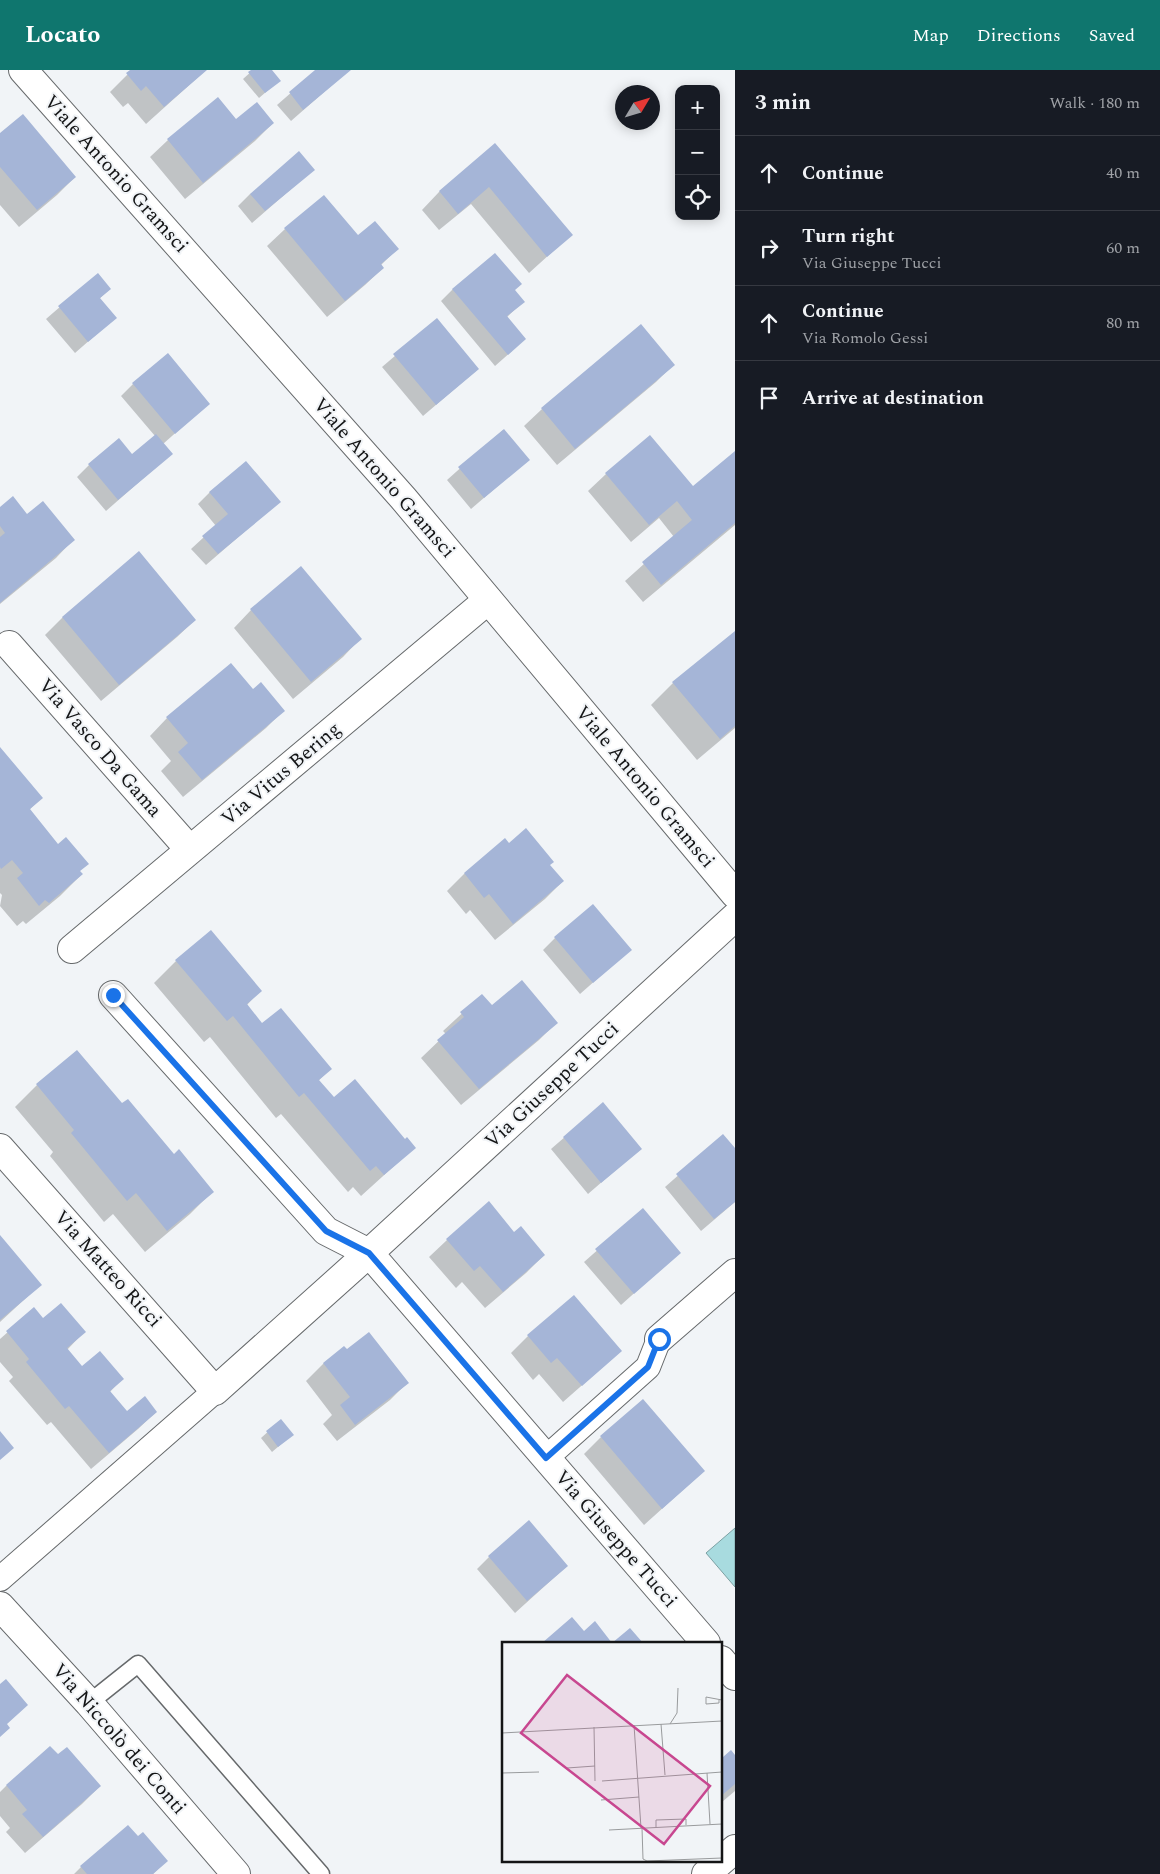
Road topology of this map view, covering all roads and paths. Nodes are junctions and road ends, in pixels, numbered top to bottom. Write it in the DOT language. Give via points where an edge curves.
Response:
graph roads {
  1 [pos="23,70"];
  2 [pos="488,600"];
  3 [pos="9,645"];
  4 [pos="190,850"];
  5 [pos="735,894"];
  6 [pos="735,918"];
  7 [pos="72,949"];
  8 [pos="113,995"];
  9 [pos="0,1148"];
  10 [pos="369,1253"];
  11 [pos="735,1273"];
  12 [pos="659,1339"];
  13 [pos="215,1391"];
  14 [pos="546,1458"];
  15 [pos="0,1579"];
  16 [pos="0,1606"];
  17 [pos="705,1642"];
  18 [pos="722,1661"];
  19 [pos="735,1676"];
  20 [pos="89,1704"];
  21 [pos="735,1848"];
  22 [pos="722,1860"];
  23 [pos="719,1862"];
  24 [pos="236,1874"];
  25 [pos="322,1874"];
  26 [pos="706,1874"];
  1 -- 2 [label="street, Viale Antonio Gramsci" via="403,498"];
  2 -- 4 [label="street, Via Vitus Bering"];
  2 -- 5 [label="street, Viale Antonio Gramsci"];
  3 -- 4 [label="street, Via Vasco Da Gama"];
  4 -- 7 [label="street, Via Vitus Bering"];
  6 -- 10 [label="street, Via Giuseppe Tucci"];
  8 -- 10 [label="street" via="326,1231"];
  9 -- 13 [label="street, Via Matteo Ricci"];
  10 -- 13 [label="street, Via Giuseppe Tucci"];
  10 -- 14 [label="street, Via Giuseppe Tucci"];
  11 -- 12 [label="street"];
  12 -- 14 [label="street" via="648,1367"];
  13 -- 15 [label="street"];
  14 -- 17 [label="street, Via Giuseppe Tucci"];
  16 -- 20 [label="street, Via Niccolò dei Conti"];
  18 -- 19 [label="street"];
  20 -- 24 [label="street, Via Niccolò dei Conti"];
  20 -- 25 [label="lane" via="138,1664"];
  21 -- 22 [label="street"];
  23 -- 26 [label="street"];
}
